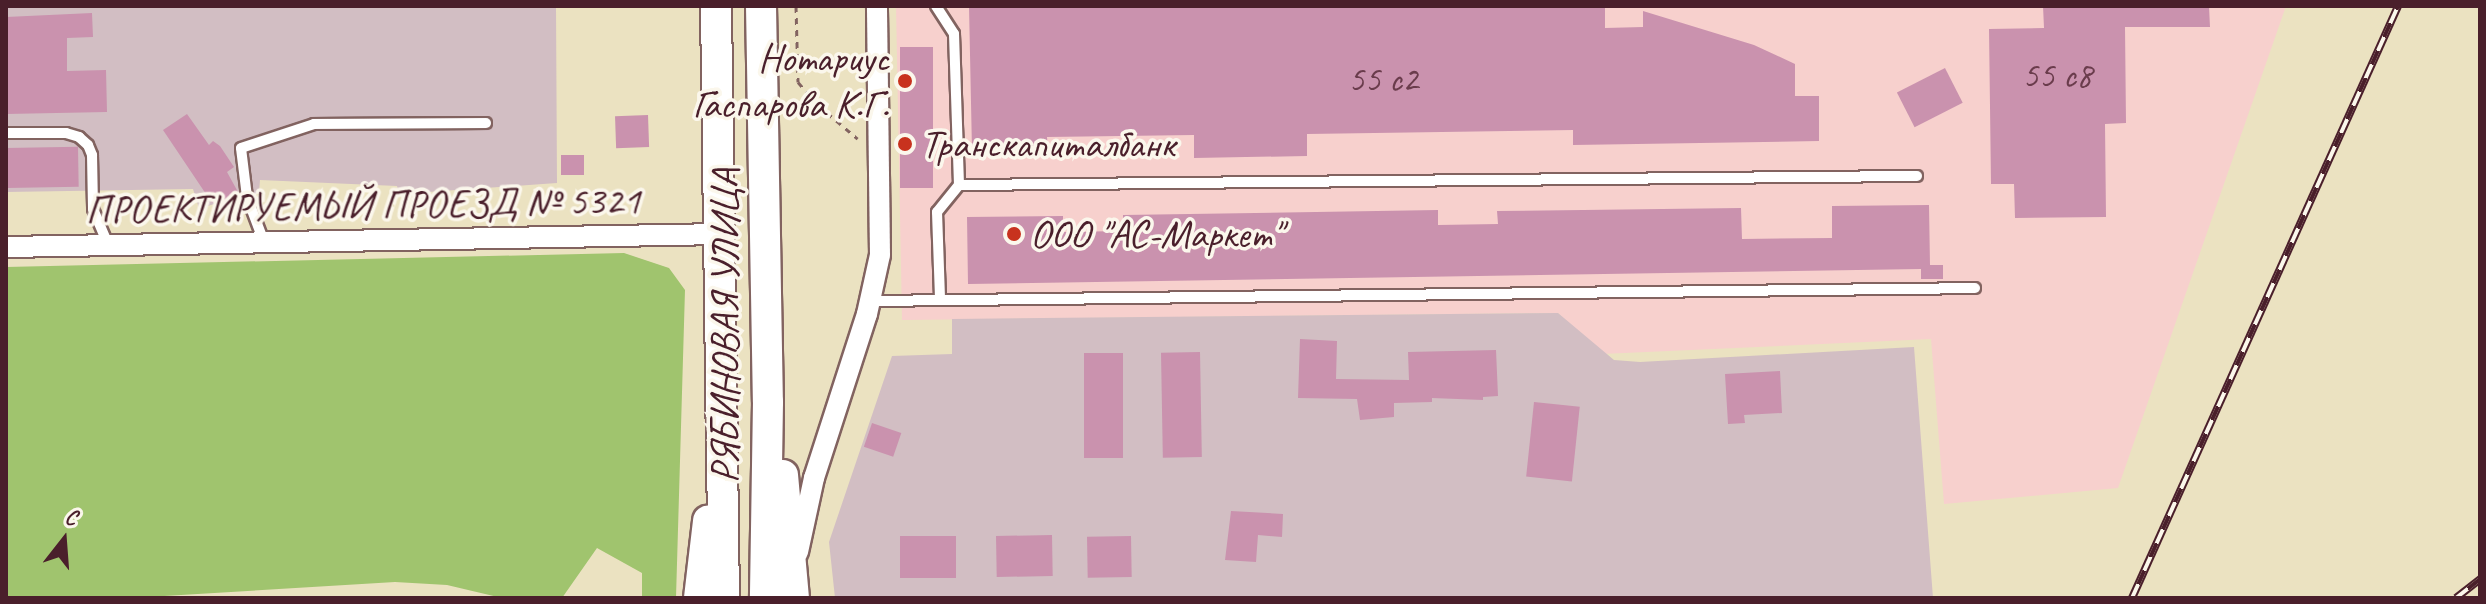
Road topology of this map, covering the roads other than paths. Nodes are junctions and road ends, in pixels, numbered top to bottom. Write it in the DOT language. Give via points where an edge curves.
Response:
graph roads {
  1 [pos="716,6"];
  2 [pos="761,6"];
  3 [pos="877,6"];
  4 [pos="936,6"];
  5 [pos="486,123"];
  6 [pos="6,133"];
  7 [pos="1917,176"];
  8 [pos="959,185"];
  9 [pos="720,234"];
  10 [pos="264,242"];
  11 [pos="108,245"];
  12 [pos="6,247"];
  13 [pos="1975,288"];
  14 [pos="940,300"];
  15 [pos="871,301"];
  16 [pos="768,402"];
  17 [pos="724,408"];
  18 [pos="794,589"];
  19 [pos="699,598"];
  20 [pos="724,598"];
  21 [pos="765,598"];
  1 -- 9 [label="main road, РЯБИНОВАЯ УЛИЦА"];
  2 -- 16 [label="main road, РЯБИНОВАЯ УЛИЦА"];
  3 -- 15 [label="street" via="882,222"];
  4 -- 8 [label="lane" via="954,34"];
  5 -- 10 [label="lane" via="314,124 241,148 247,197"];
  6 -- 11 [label="lane" via="66,133 88,145 93,209"];
  7 -- 8 [label="lane"];
  8 -- 14 [label="lane" via="937,212"];
  9 -- 10 [label="street, ПРОЕКТИРУЕМЫЙ ПРОЕЗД № 5321"];
  9 -- 17 [label="main road, РЯБИНОВАЯ УЛИЦА"];
  10 -- 11 [label="street, ПРОЕКТИРУЕМЫЙ ПРОЕЗД № 5321"];
  11 -- 12 [label="street, ПРОЕКТИРУЕМЫЙ ПРОЕЗД № 5321"];
  13 -- 14 [label="lane"];
  14 -- 15 [label="lane"];
  15 -- 18 [label="street" via="814,478"];
  16 -- 18 [label="main road" via="784,480"];
  16 -- 21 [label="main road, РЯБИНОВАЯ УЛИЦА"];
  17 -- 19 [label="main road"];
  17 -- 20 [label="main road, РЯБИНОВАЯ УЛИЦА"];
}
